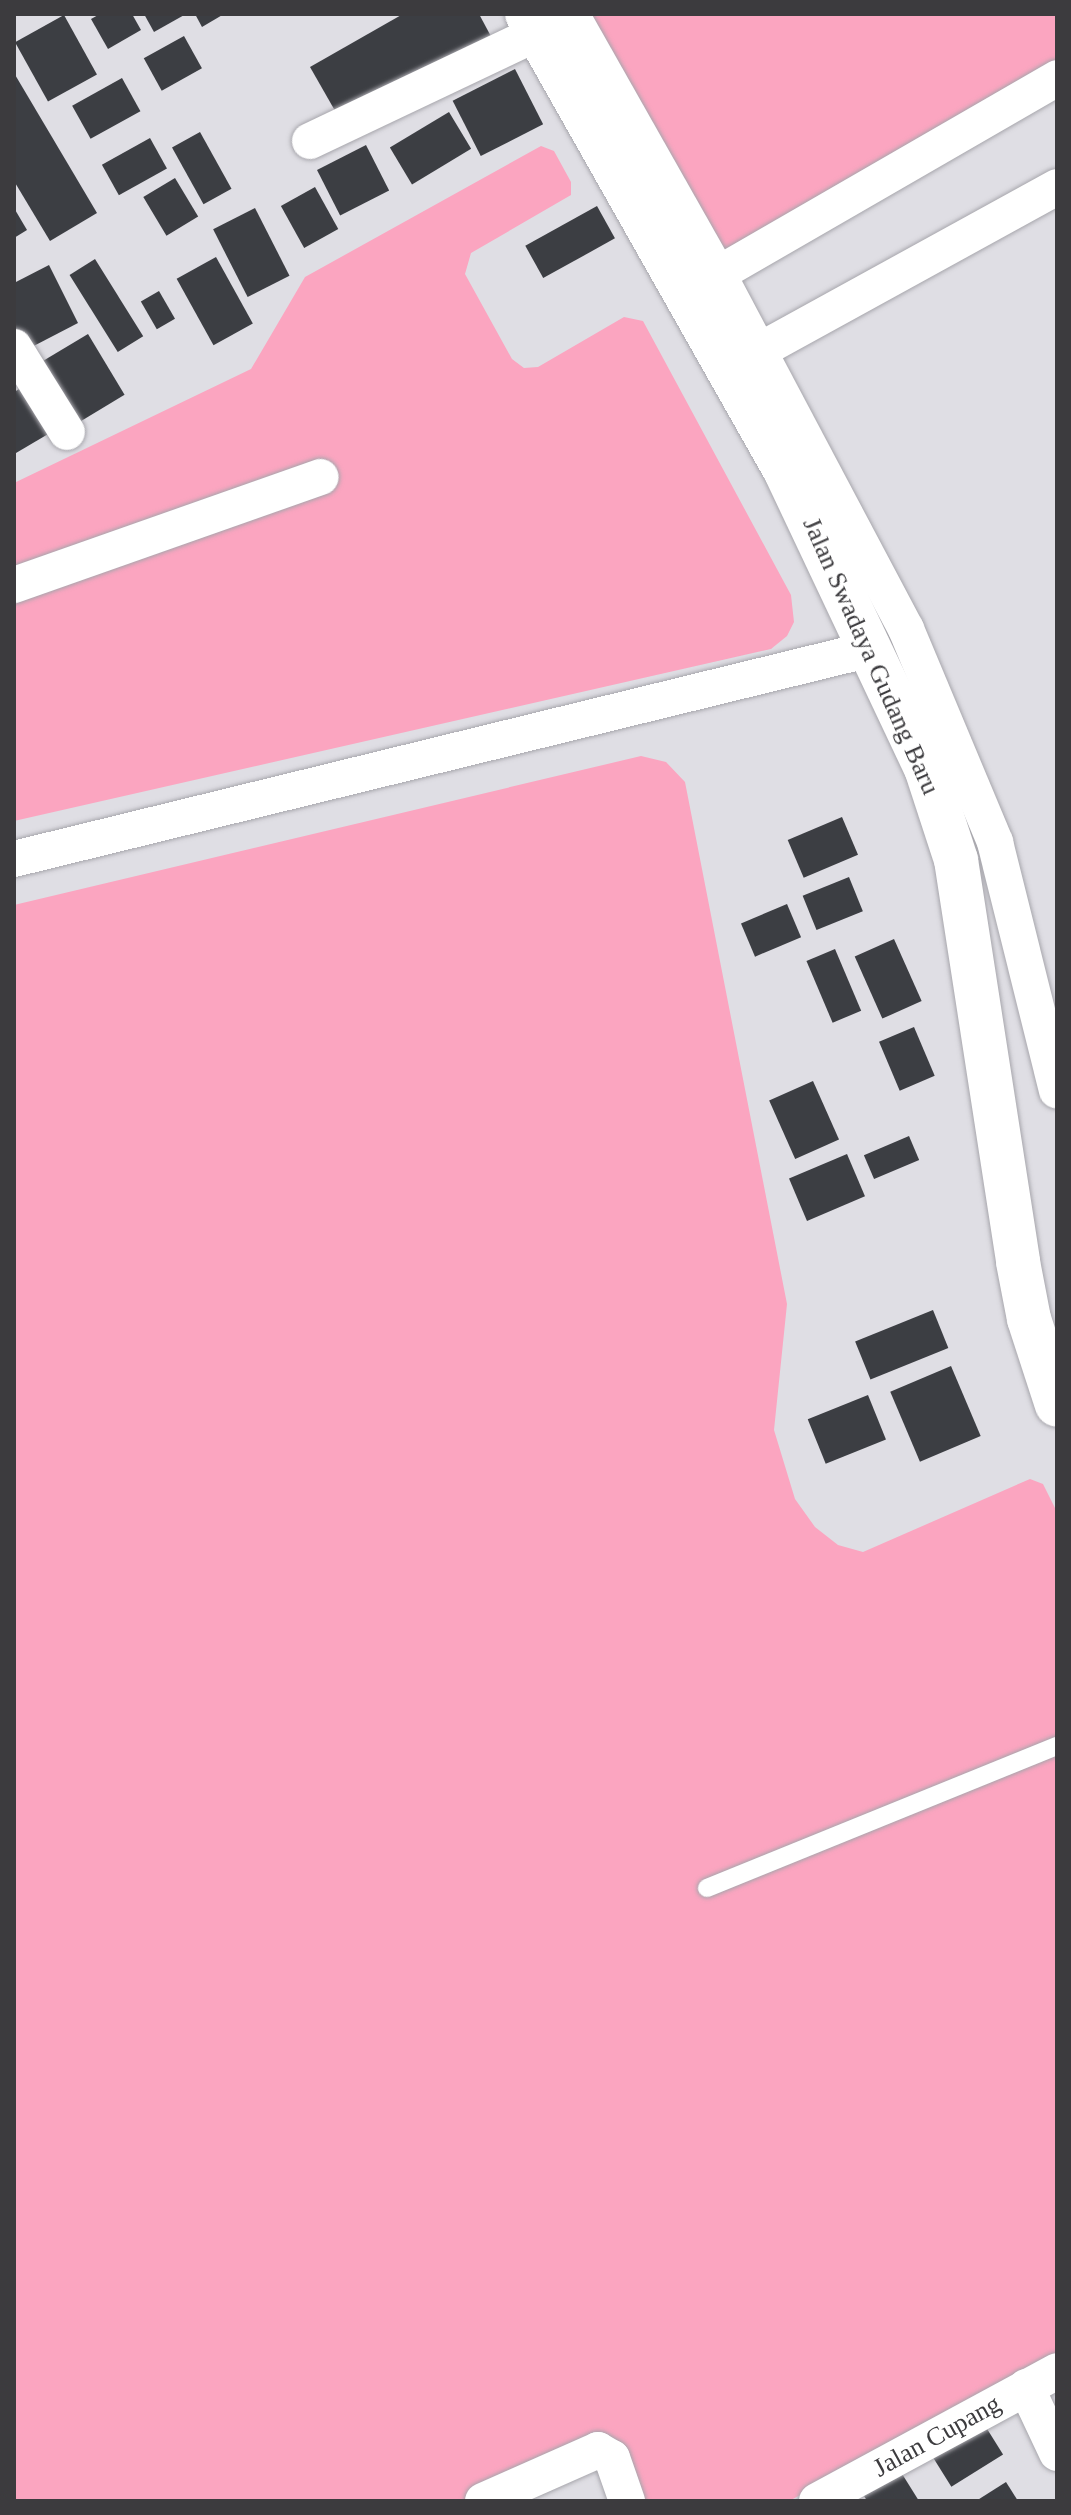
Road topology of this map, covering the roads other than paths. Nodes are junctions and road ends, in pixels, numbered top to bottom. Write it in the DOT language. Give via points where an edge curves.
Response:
graph roads {
  1 [pos="545,20"];
  2 [pos="1057,78"];
  3 [pos="310,141"];
  4 [pos="1057,187"];
  5 [pos="718,274"];
  6 [pos="14,347"];
  7 [pos="757,352"];
  8 [pos="67,432"];
  9 [pos="321,477"];
  10 [pos="14,585"];
  11 [pos="871,649"];
  12 [pos="14,859"];
  13 [pos="1050,1019"];
  14 [pos="1057,1090"];
  15 [pos="1057,1405"];
  16 [pos="1057,1746"];
  17 [pos="707,1888"];
  18 [pos="1042,2379"];
  19 [pos="1057,2453"];
  20 [pos="483,2501"];
  21 [pos="627,2501"];
  22 [pos="817,2501"];
  1 -- 3 [label="street"];
  1 -- 5 [label="street"];
  1 -- 11 [label="street, Jalan Swadaya Gudang Baru" via="785,470"];
  2 -- 5 [label="street"];
  4 -- 7 [label="street"];
  5 -- 7 [label="street"];
  6 -- 8 [label="street"];
  7 -- 13 [label="street" via="906,629 995,842"];
  9 -- 10 [label="street"];
  11 -- 12 [label="street"];
  11 -- 15 [label="street, Jalan Swadaya Gudang Baru" via="926,768 956,860 1018,1262 1029,1319"];
  13 -- 14 [label="street"];
  16 -- 17 [label="lane"];
  18 -- 19 [label="street"];
  18 -- 22 [label="street, Jalan Cupang"];
  20 -- 21 [label="street" via="598,2450 612,2458"];
}
